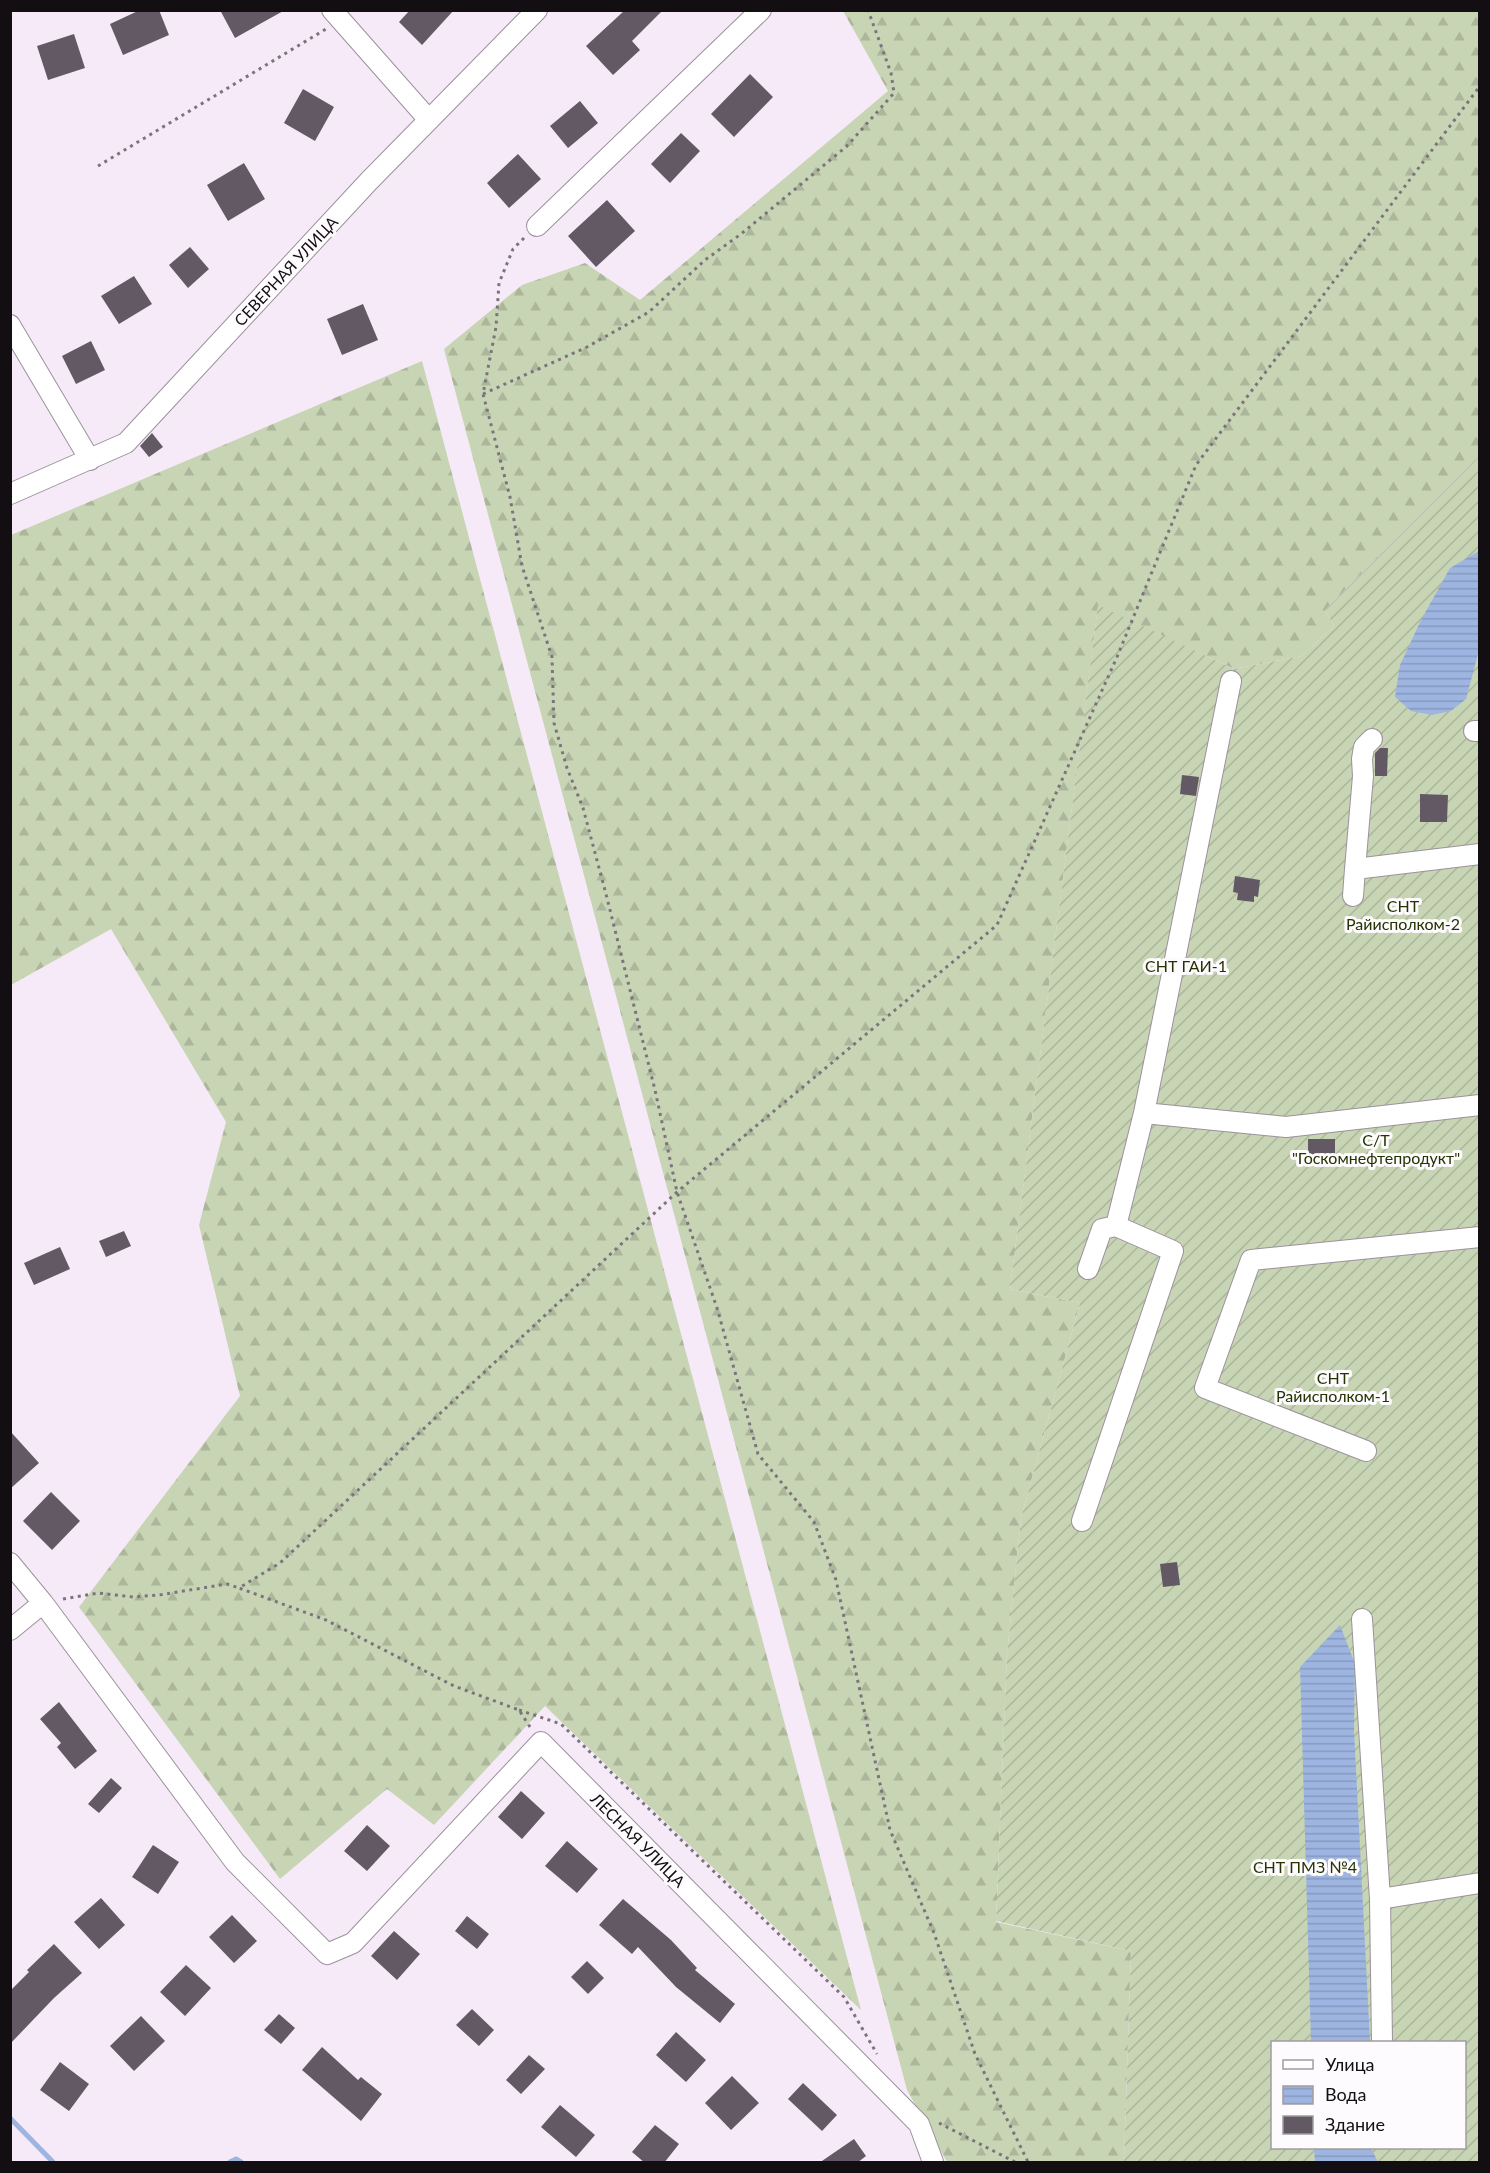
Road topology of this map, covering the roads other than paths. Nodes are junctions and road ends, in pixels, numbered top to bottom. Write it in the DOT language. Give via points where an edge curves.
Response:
graph roads {
  1 [pos="537,10"];
  2 [pos="761,10"];
  3 [pos="336,15"];
  4 [pos="429,120"];
  5 [pos="537,226"];
  6 [pos="10,325"];
  7 [pos="90,460"];
  8 [pos="10,494"];
  9 [pos="1231,681"];
  10 [pos="1372,739"];
  11 [pos="1479,854"];
  12 [pos="1355,869"];
  13 [pos="1353,896"];
  14 [pos="1479,1105"];
  15 [pos="1144,1113"];
  16 [pos="1116,1226"];
  17 [pos="1479,1237"];
  18 [pos="1088,1269"];
  19 [pos="1366,1451"];
  20 [pos="1082,1521"];
  21 [pos="10,1563"];
  22 [pos="43,1603"];
  23 [pos="1362,1619"];
  24 [pos="10,1630"];
  25 [pos="1479,1883"];
  26 [pos="1380,1899"];
  27 [pos="1382,2041"];
  28 [pos="933,2163"];
  1 -- 4 [label="street, СЕВЕРНАЯ УЛИЦА"];
  2 -- 5 [label="street"];
  3 -- 4 [label="street"];
  4 -- 7 [label="street, СЕВЕРНАЯ УЛИЦА" via="126,443"];
  6 -- 7 [label="street"];
  7 -- 8 [label="street, СЕВЕРНАЯ УЛИЦА"];
  9 -- 15 [label="street"];
  10 -- 12 [label="street" via="1364,747 1362,759"];
  11 -- 12 [label="street"];
  12 -- 13 [label="street"];
  14 -- 15 [label="street" via="1286,1127"];
  15 -- 16 [label="street"];
  16 -- 18 [label="street" via="1102,1229"];
  16 -- 20 [label="street" via="1173,1251"];
  17 -- 19 [label="street" via="1251,1260 1205,1388"];
  21 -- 22 [label="street"];
  22 -- 24 [label="street"];
  22 -- 28 [label="street, ЛЕСНАЯ УЛИЦА" via="235,1862 327,1954 353,1942 541,1742 919,2124"];
  23 -- 26 [label="street"];
  25 -- 26 [label="street"];
  26 -- 27 [label="street"];
}
